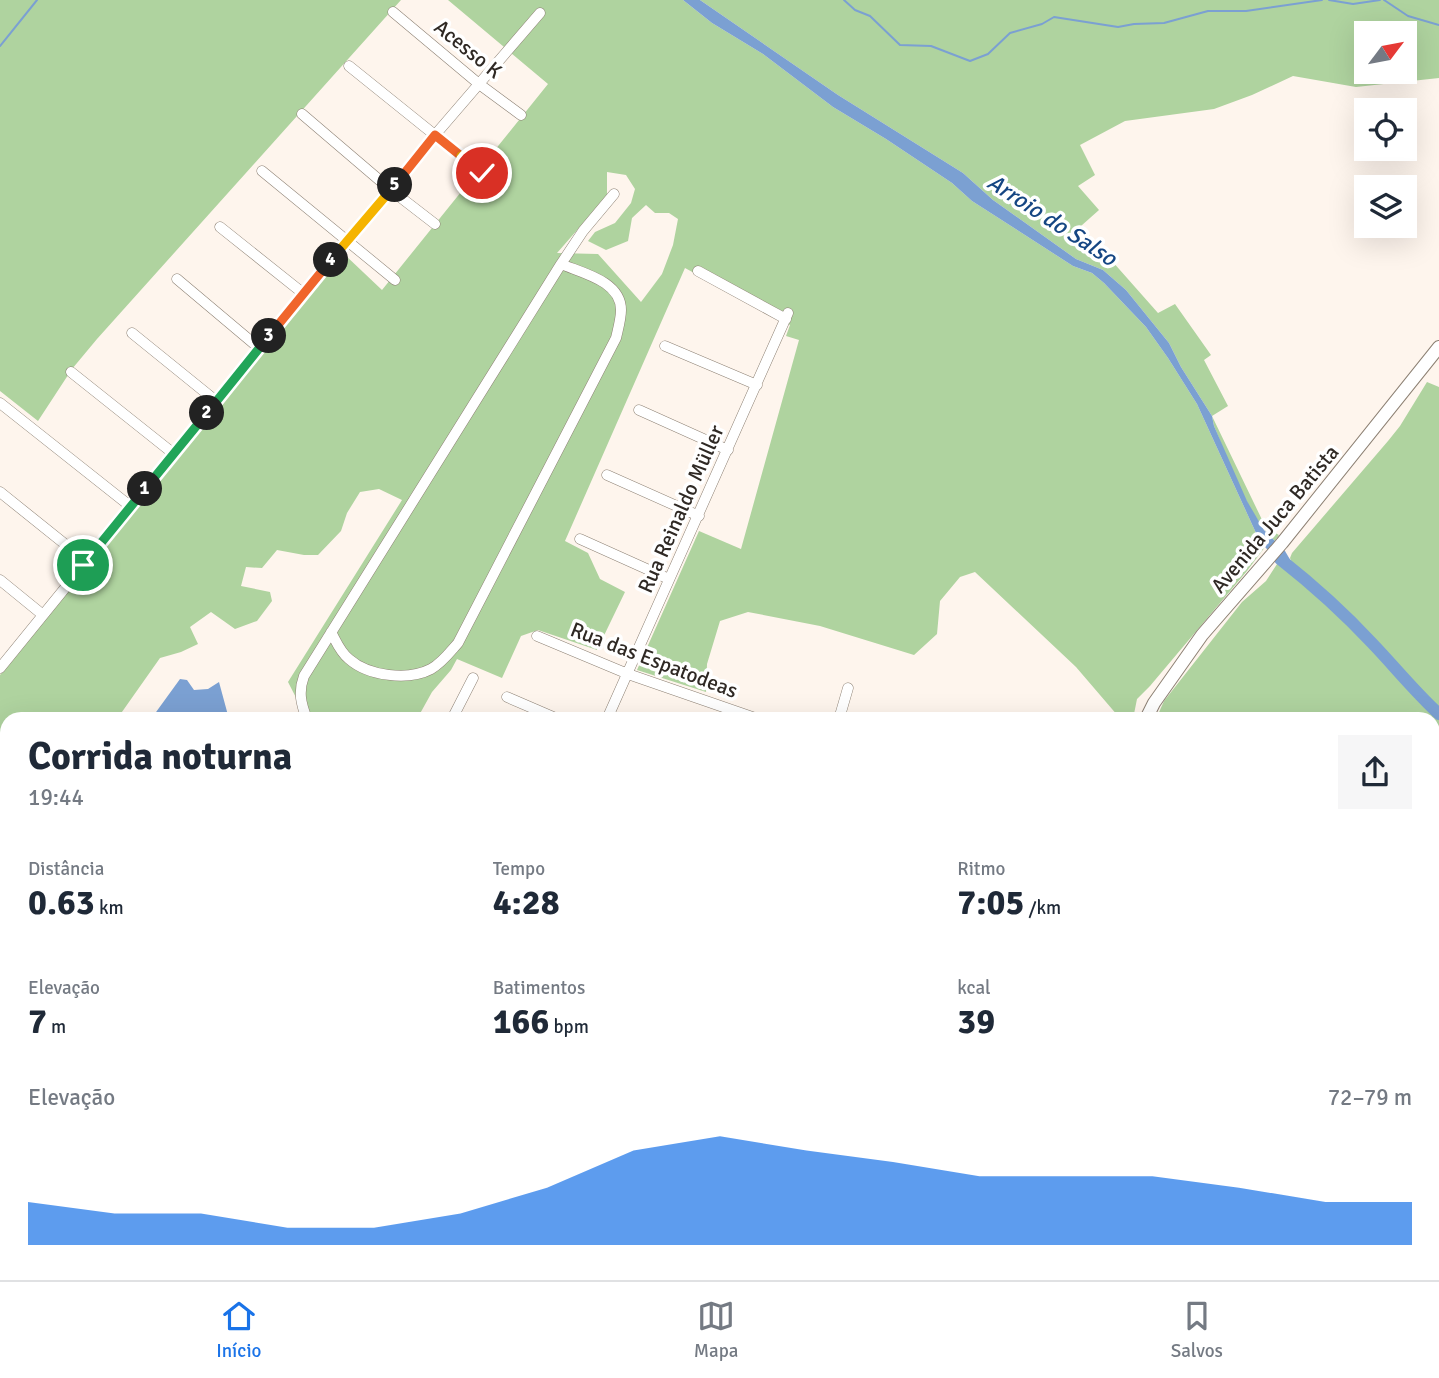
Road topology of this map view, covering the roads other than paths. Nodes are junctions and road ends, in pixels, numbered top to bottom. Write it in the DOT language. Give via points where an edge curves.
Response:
graph roads {
  1 [pos="393,12"];
  2 [pos="540,13"];
  3 [pos="349,66"];
  4 [pos="479,84"];
  5 [pos="302,114"];
  6 [pos="521,115"];
  7 [pos="435,135"];
  8 [pos="262,171"];
  9 [pos="479,171"];
  10 [pos="391,190"];
  11 [pos="614,194"];
  12 [pos="435,224"];
  13 [pos="220,227"];
  14 [pos="348,240"];
  15 [pos="561,264"];
  16 [pos="698,271"];
  17 [pos="177,279"];
  18 [pos="395,280"];
  19 [pos="304,294"];
  20 [pos="132,333"];
  21 [pos="665,346"];
  22 [pos="1439,346"];
  23 [pos="259,348"];
  24 [pos="71,372"];
  25 [pos="757,385"];
  26 [pos="216,401"];
  27 [pos="0,403"];
  28 [pos="639,410"];
  29 [pos="728,450"];
  30 [pos="174,454"];
  31 [pos="607,475"];
  32 [pos="0,492"];
  33 [pos="130,506"];
  34 [pos="699,516"];
  35 [pos="580,539"];
  36 [pos="86,561"];
  37 [pos="669,579"];
  38 [pos="0,580"];
  39 [pos="43,615"];
  40 [pos="331,632"];
  41 [pos="537,636"];
  42 [pos="0,668"];
  43 [pos="628,674"];
  44 [pos="472,678"];
  45 [pos="848,688"];
  46 [pos="507,697"];
  47 [pos="304,712"];
  48 [pos="455,712"];
  49 [pos="542,712"];
  50 [pos="610,712"];
  51 [pos="738,712"];
  52 [pos="841,712"];
  53 [pos="1149,712"];
  1 -- 4 [label="street, Acesso K"];
  2 -- 4 [label="street"];
  3 -- 7 [label="street"];
  4 -- 6 [label="street, Acesso K"];
  4 -- 7 [label="street"];
  5 -- 10 [label="street"];
  7 -- 9 [label="street"];
  7 -- 10 [label="street"];
  8 -- 14 [label="street"];
  10 -- 12 [label="street"];
  10 -- 14 [label="street"];
  11 -- 15 [label="street"];
  13 -- 19 [label="street"];
  14 -- 18 [label="street"];
  14 -- 19 [label="street"];
  15 -- 40 [label="street"];
  15 -- 40 [label="street" via="614,291 621,306 616,338 458,643 433,668 406,676 378,673 350,661"];
  16 -- 25 [label="street, Rua Reinaldo Müller" via="787,316"];
  17 -- 23 [label="street"];
  19 -- 23 [label="street"];
  20 -- 26 [label="street"];
  21 -- 25 [label="street"];
  22 -- 53 [label="main road, Avenida Juca Batista" via="1202,635"];
  23 -- 26 [label="street"];
  24 -- 30 [label="street"];
  25 -- 29 [label="street, Rua Reinaldo Müller"];
  26 -- 30 [label="street"];
  27 -- 33 [label="street"];
  28 -- 29 [label="street"];
  29 -- 34 [label="street, Rua Reinaldo Müller"];
  30 -- 33 [label="street"];
  31 -- 34 [label="street"];
  32 -- 36 [label="street"];
  33 -- 36 [label="street"];
  34 -- 37 [label="street, Rua Reinaldo Müller"];
  35 -- 37 [label="street"];
  36 -- 39 [label="street"];
  37 -- 43 [label="street, Rua Reinaldo Müller"];
  38 -- 39 [label="street"];
  39 -- 42 [label="street"];
  40 -- 47 [label="street" via="300,687"];
  41 -- 43 [label="street, Rua das Espatodeas"];
  43 -- 50 [label="street, Rua Reinaldo Müller"];
  43 -- 51 [label="street, Rua das Espatodeas"];
  44 -- 48 [label="street"];
  45 -- 52 [label="street"];
  46 -- 49 [label="street"];
}
